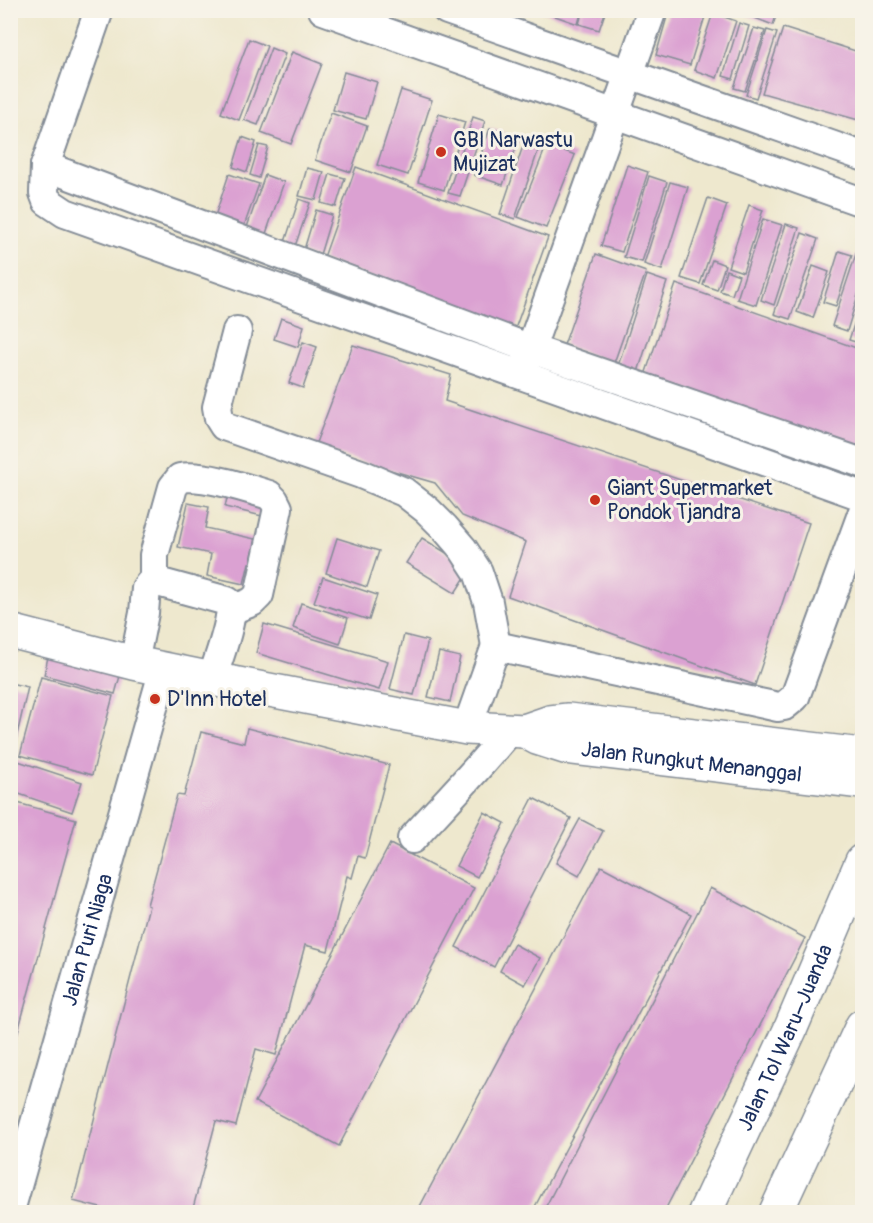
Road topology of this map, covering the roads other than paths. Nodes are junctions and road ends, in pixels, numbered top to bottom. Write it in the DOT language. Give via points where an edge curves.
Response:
graph roads {
  1 [pos="99,10"];
  2 [pos="323,10"];
  3 [pos="447,10"];
  4 [pos="652,10"];
  5 [pos="374,19"];
  6 [pos="632,69"];
  7 [pos="615,114"];
  8 [pos="783,119"];
  9 [pos="862,138"];
  10 [pos="862,156"];
  11 [pos="862,202"];
  12 [pos="237,331"];
  13 [pos="526,362"];
  14 [pos="783,435"];
  15 [pos="862,463"];
  16 [pos="773,465"];
  17 [pos="862,496"];
  18 [pos="862,514"];
  19 [pos="154,581"];
  20 [pos="229,621"];
  21 [pos="10,631"];
  22 [pos="496,646"];
  23 [pos="149,666"];
  24 [pos="212,679"];
  25 [pos="467,728"];
  26 [pos="517,731"];
  27 [pos="862,755"];
  28 [pos="862,782"];
  29 [pos="412,839"];
  30 [pos="862,861"];
  31 [pos="862,1026"];
  32 [pos="10,1211"];
  33 [pos="705,1212"];
  34 [pos="776,1212"];
  1 -- 13 [label="street" via="45,166"];
  2 -- 5 [label="street"];
  3 -- 6 [label="street"];
  4 -- 6 [label="street"];
  5 -- 7 [label="street"];
  6 -- 7 [label="street"];
  6 -- 8 [label="street"];
  7 -- 11 [label="street"];
  7 -- 13 [label="street"];
  8 -- 9 [label="street"];
  8 -- 10 [label="street"];
  12 -- 22 [label="street" via="217,407 224,426 362,474 404,492 427,510 463,549 478,572"];
  13 -- 14 [label="street"];
  13 -- 16 [label="street"];
  14 -- 15 [label="street"];
  14 -- 16 [label="street"];
  16 -- 17 [label="street"];
  18 -- 22 [label="street" via="795,697 784,706"];
  19 -- 20 [label="street" via="227,601 231,604"];
  19 -- 20 [label="street, Jalan Puri Niaga" via="154,555 173,487 180,478 201,477 269,495 279,508 259,595"];
  19 -- 23 [label="street, Jalan Puri Niaga" via="146,588 144,613"];
  20 -- 24 [label="street"];
  21 -- 23 [label="main road, Jalan Rungkut Menanggal"];
  22 -- 25 [label="street"];
  23 -- 24 [label="main road, Jalan Rungkut Menanggal"];
  23 -- 32 [label="street, Jalan Puri Niaga"];
  24 -- 25 [label="main road, Jalan Rungkut Menanggal"];
  25 -- 26 [label="main road, Jalan Rungkut Menanggal"];
  26 -- 27 [label="main road, Jalan Rungkut Menanggal" via="568,720"];
  26 -- 28 [label="main road, Jalan Rungkut Menanggal" via="565,747"];
  26 -- 29 [label="street"];
  30 -- 33 [label="main road, Jalan Tol Waru–Juanda" via="790,1030"];
  31 -- 34 [label="main road"];
}
